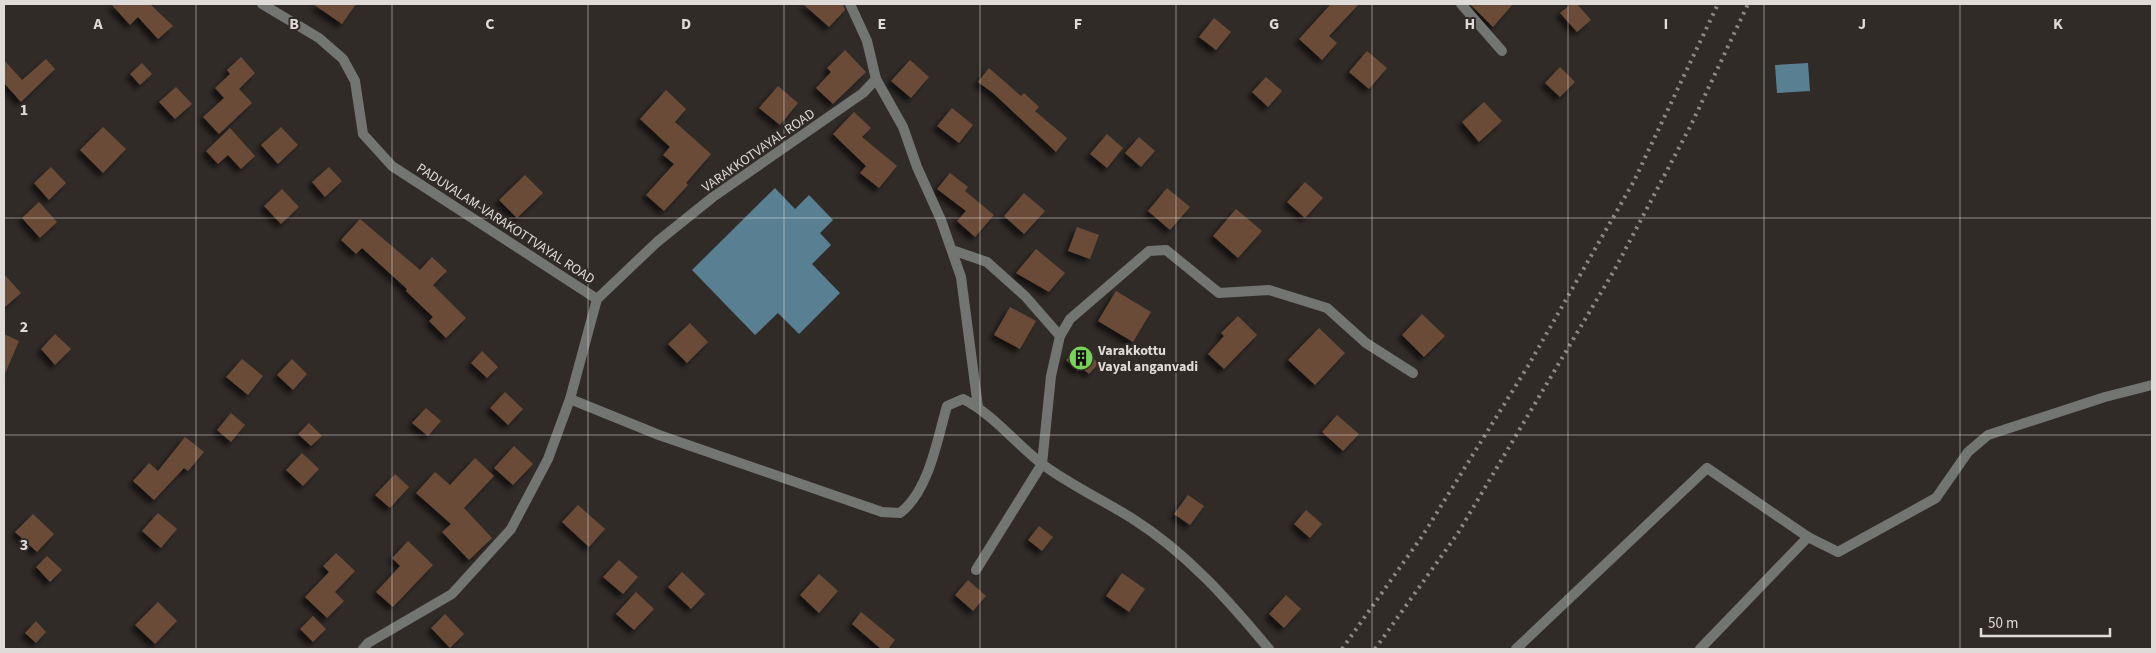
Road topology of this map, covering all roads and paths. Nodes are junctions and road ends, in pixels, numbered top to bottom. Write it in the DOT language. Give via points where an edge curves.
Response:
graph roads {
  1 [pos="262,4"];
  2 [pos="850,4"];
  3 [pos="1461,4"];
  4 [pos="1502,51"];
  5 [pos="876,79"];
  6 [pos="952,250"];
  7 [pos="597,299"];
  8 [pos="1060,336"];
  9 [pos="1413,373"];
  10 [pos="2152,385"];
  11 [pos="570,399"];
  12 [pos="978,407"];
  13 [pos="1042,464"];
  14 [pos="1808,537"];
  15 [pos="976,570"];
  16 [pos="363,649"];
  17 [pos="1269,649"];
  18 [pos="1516,649"];
  19 [pos="1700,649"];
  1 -- 7 [label="street, PADUVALAM-VARAKOTTVAYAL ROAD" via="319,38 343,59 355,81 362,134 392,166"];
  2 -- 5 [label="street" via="867,41"];
  3 -- 4 [label="street"];
  5 -- 6 [label="street" via="903,127"];
  5 -- 7 [label="street, VARAKKOTVAYAL ROAD" via="863,93 713,197 657,242"];
  6 -- 8 [label="street" via="987,262 1025,296"];
  6 -- 12 [label="street" via="961,277"];
  7 -- 11 [label="street, PADUVALAM-VARAKOTTVAYAL ROAD"];
  8 -- 9 [label="street" via="1070,319 1149,251 1166,250 1219,293 1269,290 1327,308 1366,343"];
  8 -- 13 [label="street" via="1051,376"];
  10 -- 14 [label="street" via="1988,434 1968,452 1936,498 1838,552"];
  11 -- 12 [label="street" via="678,441 882,512 900,513 921,490 947,406 963,400"];
  11 -- 16 [label="street, PADUVALAM-VARAKOTTVAYAL ROAD" via="548,459 511,529 452,594"];
  12 -- 13 [label="street"];
  13 -- 15 [label="street"];
  13 -- 17 [label="street" via="1163,539 1202,574"];
  14 -- 18 [label="street" via="1707,468"];
  14 -- 19 [label="street"];
}
